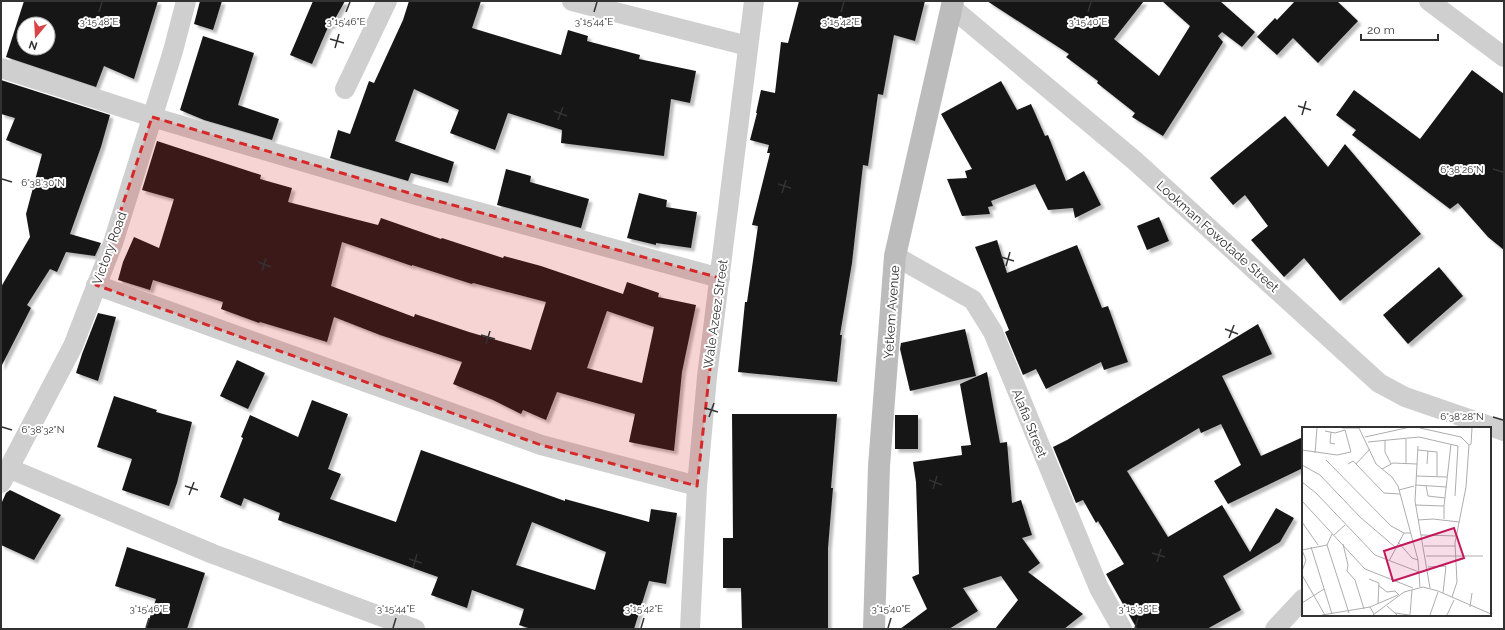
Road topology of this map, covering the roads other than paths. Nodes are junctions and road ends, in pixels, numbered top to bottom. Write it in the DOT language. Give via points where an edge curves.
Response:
graph roads {
  1 [pos="186,1"];
  2 [pos="387,1"];
  3 [pos="572,1"];
  4 [pos="754,1"];
  5 [pos="1429,1"];
  6 [pos="952,4"];
  7 [pos="748,46"];
  8 [pos="1504,57"];
  9 [pos="1,68"];
  10 [pos="345,88"];
  11 [pos="152,117"];
  12 [pos="895,256"];
  13 [pos="720,278"];
  14 [pos="96,285"];
  15 [pos="1468,424"];
  16 [pos="1483,427"];
  17 [pos="1491,428"];
  18 [pos="1504,431"];
  19 [pos="5,476"];
  20 [pos="697,486"];
  21 [pos="1302,600"];
  22 [pos="415,629"];
  23 [pos="690,629"];
  24 [pos="874,629"];
  25 [pos="1122,629"];
  26 [pos="1275,629"];
  1 -- 11 [label="street, Victory Road"];
  2 -- 10 [label="street"];
  3 -- 7 [label="street"];
  4 -- 7 [label="street, Wale Azeez Street"];
  5 -- 8 [label="street"];
  6 -- 12 [label="street, Yetkem Avenue"];
  6 -- 15 [label="street, Lookman Fowotade Street" via="1134,160 1379,382 1405,397"];
  7 -- 13 [label="street, Wale Azeez Street"];
  9 -- 11 [label="street"];
  11 -- 13 [label="street" via="416,195"];
  11 -- 14 [label="street, Victory Road" via="113,243"];
  12 -- 24 [label="street, Yetkem Avenue" via="879,466"];
  12 -- 25 [label="street, Alafia Street" via="973,300 993,332 1099,588"];
  13 -- 20 [label="street, Wale Azeez Street" via="706,377"];
  14 -- 19 [label="street, Victory Road" via="73,346"];
  14 -- 20 [label="street" via="541,445"];
  15 -- 16 [label="street, Lookman Fowotade Street"];
  17 -- 18 [label="street, Lookman Fowotade Street"];
  19 -- 22 [label="street"];
  20 -- 23 [label="street, Wale Azeez Street"];
  21 -- 26 [label="street"];
}
